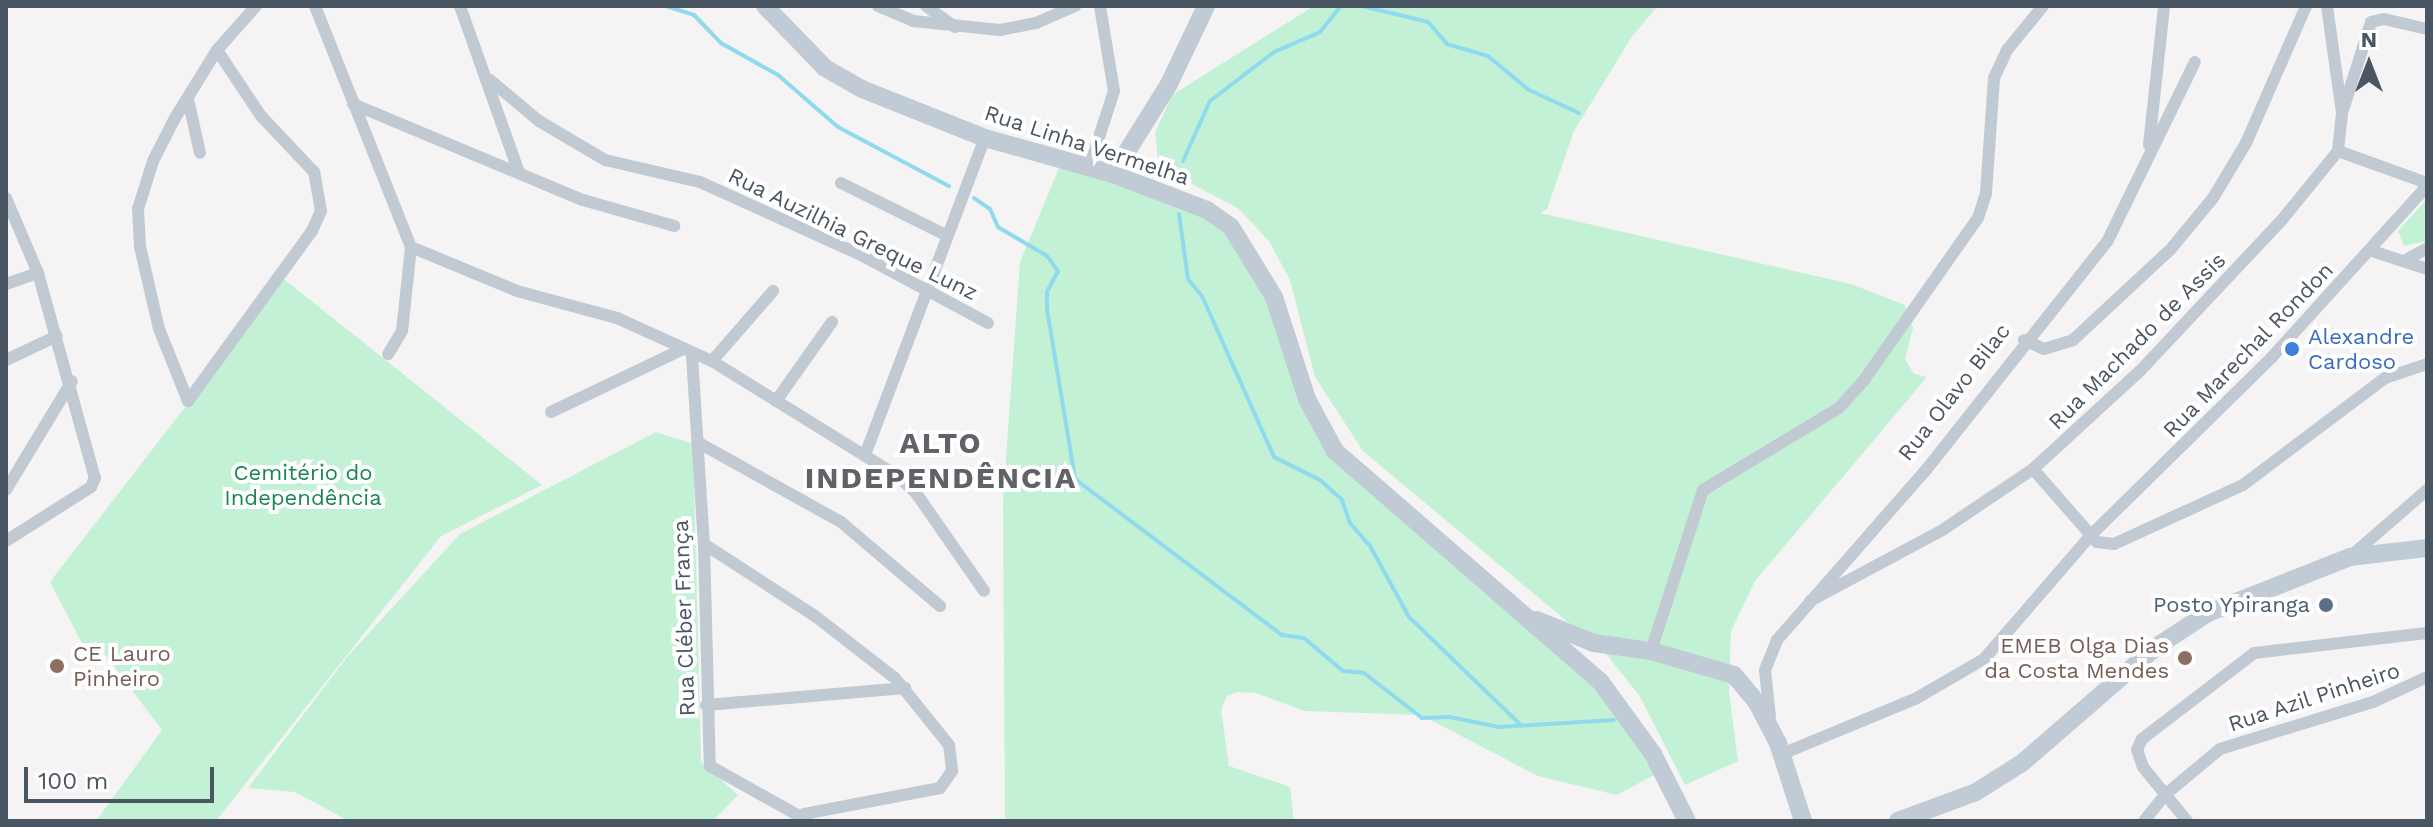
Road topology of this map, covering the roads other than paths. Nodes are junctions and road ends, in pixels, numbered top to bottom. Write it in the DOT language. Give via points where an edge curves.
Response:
graph roads {
  1 [pos="256,6"];
  2 [pos="315,6"];
  3 [pos="460,6"];
  4 [pos="765,6"];
  5 [pos="878,6"];
  6 [pos="926,6"];
  7 [pos="1075,6"];
  8 [pos="1100,6"];
  9 [pos="1206,6"];
  10 [pos="2043,6"];
  11 [pos="2164,6"];
  12 [pos="2306,6"];
  13 [pos="2327,6"];
  14 [pos="958,29"];
  15 [pos="2427,29"];
  16 [pos="217,50"];
  17 [pos="2195,62"];
  18 [pos="490,80"];
  19 [pos="188,99"];
  20 [pos="353,104"];
  21 [pos="2342,113"];
  22 [pos="985,138"];
  23 [pos="2149,148"];
  24 [pos="2338,151"];
  25 [pos="200,153"];
  26 [pos="1089,168"];
  27 [pos="518,170"];
  28 [pos="1113,174"];
  29 [pos="841,183"];
  30 [pos="2427,184"];
  31 [pos="6,198"];
  32 [pos="674,226"];
  33 [pos="948,236"];
  34 [pos="411,247"];
  35 [pos="2427,248"];
  36 [pos="2372,251"];
  37 [pos="2404,261"];
  38 [pos="2427,269"];
  39 [pos="38,273"];
  40 [pos="6,284"];
  41 [pos="773,291"];
  42 [pos="927,292"];
  43 [pos="832,322"];
  44 [pos="988,323"];
  45 [pos="57,336"];
  46 [pos="2024,340"];
  47 [pos="686,352"];
  48 [pos="388,354"];
  49 [pos="6,360"];
  50 [pos="712,361"];
  51 [pos="2427,364"];
  52 [pos="72,381"];
  53 [pos="776,401"];
  54 [pos="551,412"];
  55 [pos="699,443"];
  56 [pos="865,455"];
  57 [pos="2033,469"];
  58 [pos="6,490"];
  59 [pos="2427,490"];
  60 [pos="2091,535"];
  61 [pos="6,541"];
  62 [pos="704,544"];
  63 [pos="2427,548"];
  64 [pos="2350,557"];
  65 [pos="984,591"];
  66 [pos="1810,601"];
  67 [pos="940,606"];
  68 [pos="1511,608"];
  69 [pos="2427,633"];
  70 [pos="1651,651"];
  71 [pos="2427,677"];
  72 [pos="2413,686"];
  73 [pos="905,688"];
  74 [pos="2427,692"];
  75 [pos="706,705"];
  76 [pos="1780,749"];
  77 [pos="2166,794"];
  78 [pos="806,818"];
  79 [pos="1680,818"];
  80 [pos="1803,821"];
  81 [pos="1898,821"];
  82 [pos="2144,821"];
  83 [pos="2187,821"];
  1 -- 16 [label="street"];
  2 -- 20 [label="street"];
  3 -- 18 [label="street"];
  4 -- 22 [label="street, Rua Linha Vermelha" via="825,68 862,89"];
  5 -- 14 [label="street" via="913,21"];
  6 -- 14 [label="street"];
  7 -- 14 [label="street" via="1036,23"];
  8 -- 26 [label="street" via="1114,91"];
  9 -- 28 [label="street" via="1169,84"];
  10 -- 70 [label="street" via="2007,50 1994,78 1986,193 1978,218 1839,408 1703,490"];
  11 -- 23 [label="street"];
  12 -- 46 [label="street" via="2246,143 2213,198 2170,250 2073,340 2044,349"];
  13 -- 21 [label="street"];
  15 -- 21 [label="street" via="2384,19 2369,25"];
  16 -- 19 [label="street"];
  16 -- 19 [label="street" via="261,116 314,172 320,198 312,231 188,401 159,329 140,247 138,209 153,161"];
  17 -- 23 [label="street, Rua Olavo Bilac"];
  18 -- 27 [label="street"];
  18 -- 42 [label="street, Rua Auzilhia Greque Lunz" via="539,121 605,160 700,182 861,255"];
  19 -- 25 [label="street"];
  20 -- 27 [label="street"];
  20 -- 34 [label="street"];
  21 -- 24 [label="street"];
  22 -- 26 [label="street, Rua Linha Vermelha"];
  22 -- 33 [label="street"];
  23 -- 46 [label="street, Rua Olavo Bilac" via="2108,240"];
  24 -- 30 [label="street"];
  24 -- 57 [label="street, Rua Machado de Assis" via="2208,302"];
  26 -- 28 [label="street, Rua Linha Vermelha"];
  27 -- 32 [label="street" via="583,200"];
  28 -- 68 [label="street, Rua Linha Vermelha" via="1207,210 1231,227 1274,297 1307,399 1335,451"];
  29 -- 33 [label="street"];
  30 -- 36 [label="street, Rua Marechal Rondon"];
  31 -- 39 [label="street"];
  33 -- 42 [label="street"];
  34 -- 47 [label="street" via="517,291 617,318"];
  34 -- 48 [label="street" via="402,331"];
  35 -- 37 [label="street"];
  36 -- 37 [label="street"];
  36 -- 60 [label="street, Rua Marechal Rondon"];
  37 -- 38 [label="street"];
  39 -- 40 [label="street"];
  39 -- 45 [label="street"];
  41 -- 50 [label="street"];
  42 -- 44 [label="street, Rua Auzilhia Greque Lunz"];
  42 -- 56 [label="street"];
  43 -- 53 [label="street"];
  45 -- 49 [label="street"];
  45 -- 52 [label="street"];
  46 -- 66 [label="street, Rua Olavo Bilac" via="1926,470"];
  47 -- 50 [label="street"];
  47 -- 54 [label="street"];
  47 -- 55 [label="street, Rua Cléber França"];
  50 -- 53 [label="street"];
  51 -- 60 [label="street" via="2385,378 2243,485 2114,544 2101,544"];
  52 -- 58 [label="street"];
  52 -- 61 [label="street" via="94,483"];
  53 -- 56 [label="street"];
  55 -- 62 [label="street, Rua Cléber França"];
  55 -- 67 [label="street" via="841,522"];
  56 -- 65 [label="street" via="916,493"];
  57 -- 60 [label="street"];
  57 -- 66 [label="street, Rua Machado de Assis" via="1944,529"];
  59 -- 64 [label="street"];
  60 -- 76 [label="street, Rua Marechal Rondon" via="2009,633 1966,673"];
  62 -- 73 [label="street" via="815,616"];
  62 -- 75 [label="street, Rua Cléber França"];
  63 -- 64 [label="street"];
  64 -- 81 [label="street" via="2182,627 2022,763 1976,792"];
  66 -- 76 [label="street, Rua Olavo Bilac" via="1777,640 1765,670 1765,692"];
  68 -- 70 [label="street, Rua Olavo Bilac" via="1594,643"];
  68 -- 79 [label="street, Rua Linha Vermelha" via="1600,681 1653,754"];
  69 -- 77 [label="street" via="2254,653 2142,739 2138,756"];
  70 -- 76 [label="street, Rua Olavo Bilac" via="1734,675 1756,701"];
  71 -- 72 [label="street, Rua Azil Pinheiro"];
  72 -- 74 [label="street"];
  72 -- 77 [label="street, Rua Azil Pinheiro" via="2220,749"];
  73 -- 75 [label="street"];
  73 -- 78 [label="street" via="949,745 952,771 940,788"];
  75 -- 78 [label="street, Rua Cléber França" via="710,766"];
  76 -- 80 [label="street, Rua Olavo Bilac"];
  77 -- 82 [label="street, Rua Azil Pinheiro"];
  77 -- 83 [label="street"];
}
